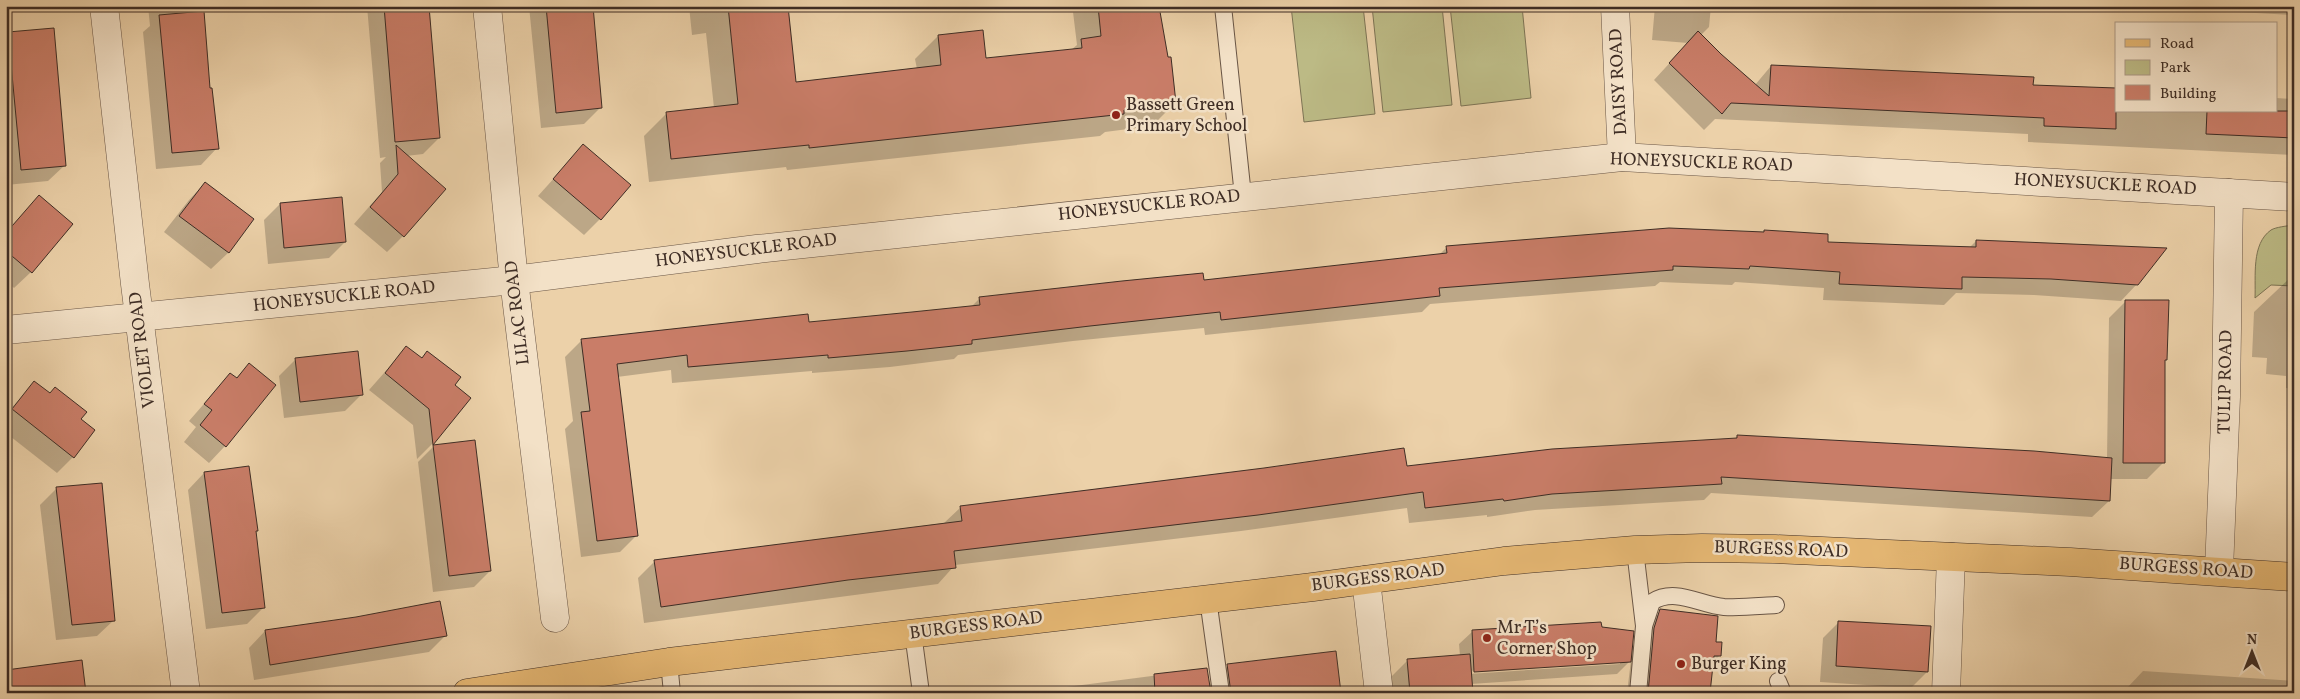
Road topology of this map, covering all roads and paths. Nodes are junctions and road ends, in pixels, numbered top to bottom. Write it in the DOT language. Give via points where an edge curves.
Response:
graph roads {
  1 [pos="104,6"];
  2 [pos="488,6"];
  3 [pos="1223,6"];
  4 [pos="1615,6"];
  5 [pos="1622,157"];
  6 [pos="2229,193"];
  7 [pos="1243,196"];
  8 [pos="2294,197"];
  9 [pos="514,280"];
  10 [pos="139,317"];
  11 [pos="6,330"];
  12 [pos="1635,550"];
  13 [pos="1951,557"];
  14 [pos="2219,570"];
  15 [pos="2294,577"];
  16 [pos="1366,580"];
  17 [pos="1208,599"];
  18 [pos="1776,605"];
  19 [pos="555,618"];
  20 [pos="1644,626"];
  21 [pos="913,633"];
  22 [pos="669,662"];
  23 [pos="186,693"];
  24 [pos="467,693"];
  25 [pos="672,693"];
  26 [pos="921,693"];
  27 [pos="1221,693"];
  28 [pos="1379,693"];
  29 [pos="1638,693"];
  30 [pos="1946,693"];
  1 -- 10 [label="street, VIOLET ROAD"];
  2 -- 9 [label="street, LILAC ROAD"];
  3 -- 7 [label="lane"];
  4 -- 5 [label="street, DAISY ROAD"];
  5 -- 6 [label="street, HONEYSUCKLE ROAD"];
  5 -- 7 [label="street, HONEYSUCKLE ROAD"];
  6 -- 8 [label="street, HONEYSUCKLE ROAD"];
  6 -- 14 [label="street, TULIP ROAD"];
  7 -- 9 [label="street, HONEYSUCKLE ROAD" via="757,249"];
  9 -- 10 [label="street, HONEYSUCKLE ROAD"];
  9 -- 19 [label="street, LILAC ROAD"];
  10 -- 11 [label="street, HONEYSUCKLE ROAD"];
  10 -- 23 [label="street, VIOLET ROAD"];
  12 -- 13 [label="main road, BURGESS ROAD" via="1724,548"];
  12 -- 16 [label="main road, BURGESS ROAD" via="1504,561"];
  12 -- 20 [label="lane"];
  13 -- 14 [label="main road, BURGESS ROAD"];
  13 -- 30 [label="street"];
  14 -- 15 [label="main road, BURGESS ROAD"];
  16 -- 17 [label="main road, BURGESS ROAD"];
  16 -- 28 [label="street"];
  17 -- 21 [label="main road, BURGESS ROAD"];
  17 -- 27 [label="lane"];
  18 -- 20 [label="lane" via="1724,606 1670,596 1652,602"];
  20 -- 29 [label="lane"];
  21 -- 22 [label="main road, BURGESS ROAD"];
  21 -- 26 [label="lane"];
  22 -- 24 [label="main road, BURGESS ROAD"];
  22 -- 25 [label="lane"];
}
